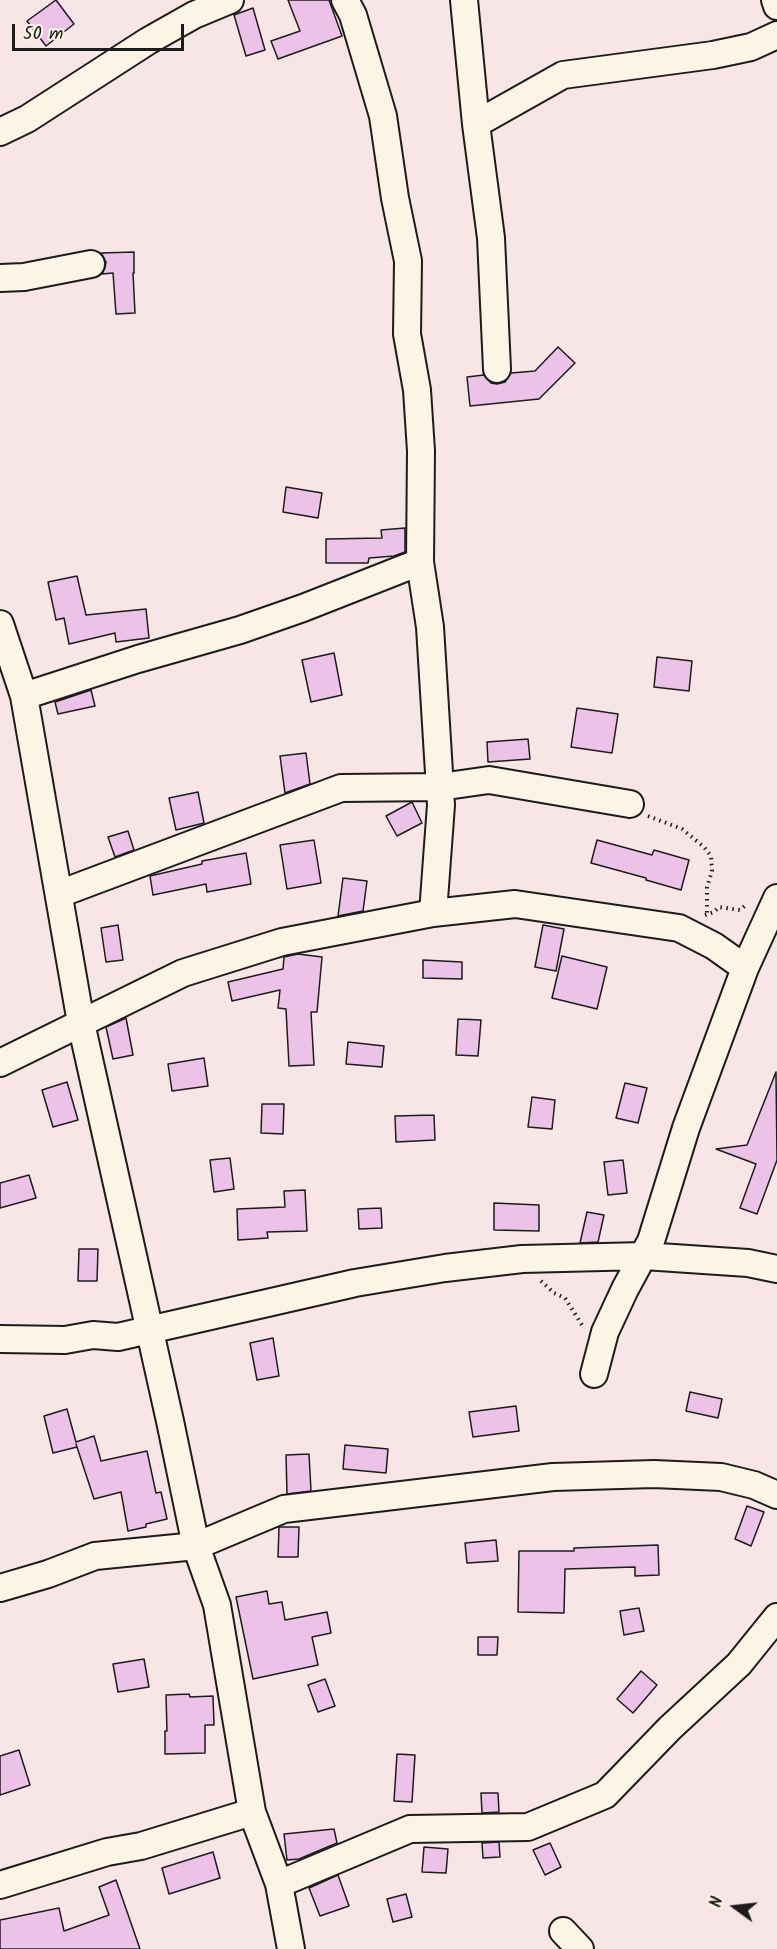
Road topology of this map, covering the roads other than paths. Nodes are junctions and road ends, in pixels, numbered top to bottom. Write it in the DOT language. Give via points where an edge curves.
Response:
graph roads {
  1 [pos="230,0"];
  2 [pos="345,0"];
  3 [pos="464,0"];
  4 [pos="775,0"];
  5 [pos="777,6"];
  6 [pos="196,7"];
  7 [pos="777,35"];
  8 [pos="476,124"];
  9 [pos="0,132"];
  10 [pos="91,264"];
  11 [pos="0,278"];
  12 [pos="497,369"];
  13 [pos="420,562"];
  14 [pos="0,624"];
  15 [pos="24,696"];
  16 [pos="440,786"];
  17 [pos="630,804"];
  18 [pos="59,894"];
  19 [pos="767,899"];
  20 [pos="433,913"];
  21 [pos="744,968"];
  22 [pos="81,1023"];
  23 [pos="0,1064"];
  24 [pos="644,1256"];
  25 [pos="777,1269"];
  26 [pos="149,1329"];
  27 [pos="0,1340"];
  28 [pos="594,1374"];
  29 [pos="777,1495"];
  30 [pos="196,1546"];
  31 [pos="0,1588"];
  32 [pos="777,1617"];
  33 [pos="252,1812"];
  34 [pos="279,1884"];
  35 [pos="0,1885"];
  36 [pos="291,1949"];
  1 -- 6 [label="street"];
  2 -- 13 [label="street" via="383,116 408,261 407,334 417,390 421,451"];
  3 -- 8 [label="street"];
  4 -- 5 [label="street"];
  6 -- 9 [label="street" via="27,119"];
  7 -- 8 [label="street" via="751,47 713,55 563,75"];
  8 -- 12 [label="street" via="491,238"];
  10 -- 11 [label="street"];
  13 -- 15 [label="street" via="240,630"];
  13 -- 16 [label="street" via="430,627"];
  14 -- 15 [label="street"];
  15 -- 18 [label="street"];
  16 -- 17 [label="street" via="489,780"];
  16 -- 18 [label="street" via="341,788"];
  16 -- 20 [label="street"];
  18 -- 22 [label="street"];
  19 -- 21 [label="street"];
  20 -- 21 [label="street" via="514,904 682,930 714,946"];
  20 -- 22 [label="street" via="282,942 183,973"];
  21 -- 24 [label="street"];
  22 -- 23 [label="street"];
  22 -- 26 [label="street"];
  24 -- 25 [label="street" via="748,1263"];
  24 -- 26 [label="street" via="536,1259 445,1268 355,1283"];
  24 -- 28 [label="street" via="605,1332"];
  26 -- 27 [label="street" via="65,1340"];
  26 -- 30 [label="street"];
  29 -- 30 [label="street" via="721,1477 553,1477 284,1509"];
  30 -- 31 [label="street" via="95,1556 48,1575"];
  30 -- 33 [label="street" via="216,1605"];
  32 -- 34 [label="street" via="739,1664 605,1795 528,1827 410,1829"];
  33 -- 34 [label="street"];
  33 -- 35 [label="street"];
  34 -- 36 [label="street"];
}
